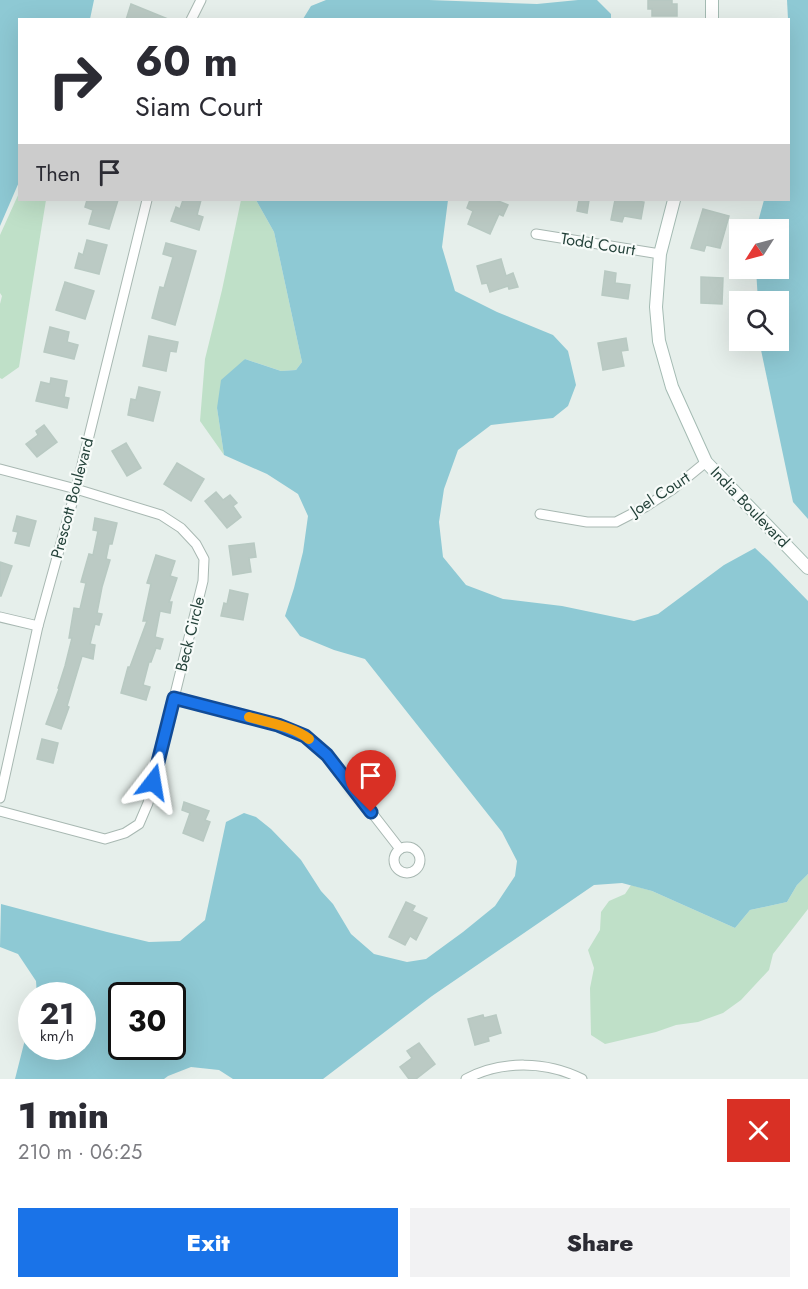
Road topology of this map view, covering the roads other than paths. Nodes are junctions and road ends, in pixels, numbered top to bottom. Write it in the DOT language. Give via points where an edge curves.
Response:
graph roads {
  1 [pos="201,0"];
  2 [pos="712,0"];
  3 [pos="192,18"];
  4 [pos="712,18"];
  5 [pos="147,201"];
  6 [pos="674,201"];
  7 [pos="536,234"];
  8 [pos="660,254"];
  9 [pos="706,462"];
  10 [pos="0,469"];
  11 [pos="76,489"];
  12 [pos="540,514"];
  13 [pos="808,568"];
  14 [pos="0,617"];
  15 [pos="38,626"];
  16 [pos="174,698"];
  17 [pos="0,798"];
  18 [pos="0,812"];
  19 [pos="400,849"];
  20 [pos="466,1079"];
  21 [pos="582,1079"];
  1 -- 3 [label="street"];
  2 -- 4 [label="street"];
  5 -- 11 [label="street, Prescott Boulevard"];
  6 -- 8 [label="street, India Boulevard"];
  7 -- 8 [label="street, Todd Court"];
  8 -- 9 [label="street, India Boulevard" via="656,307 663,360"];
  9 -- 12 [label="street, Joel Court" via="673,489 616,522 587,522"];
  9 -- 13 [label="street, India Boulevard"];
  10 -- 11 [label="street, Beck Circle"];
  11 -- 15 [label="street, Prescott Boulevard"];
  11 -- 16 [label="street, Beck Circle" via="161,515 181,528 204,559 203,581"];
  14 -- 15 [label="street"];
  15 -- 17 [label="street, Prescott Boulevard"];
  16 -- 18 [label="street, Beck Circle" via="148,803 139,824 105,839"];
  16 -- 19 [label="street" via="278,725 305,736 327,755"];
  20 -- 21 [label="street" via="499,1067 522,1065 550,1067"];
}
